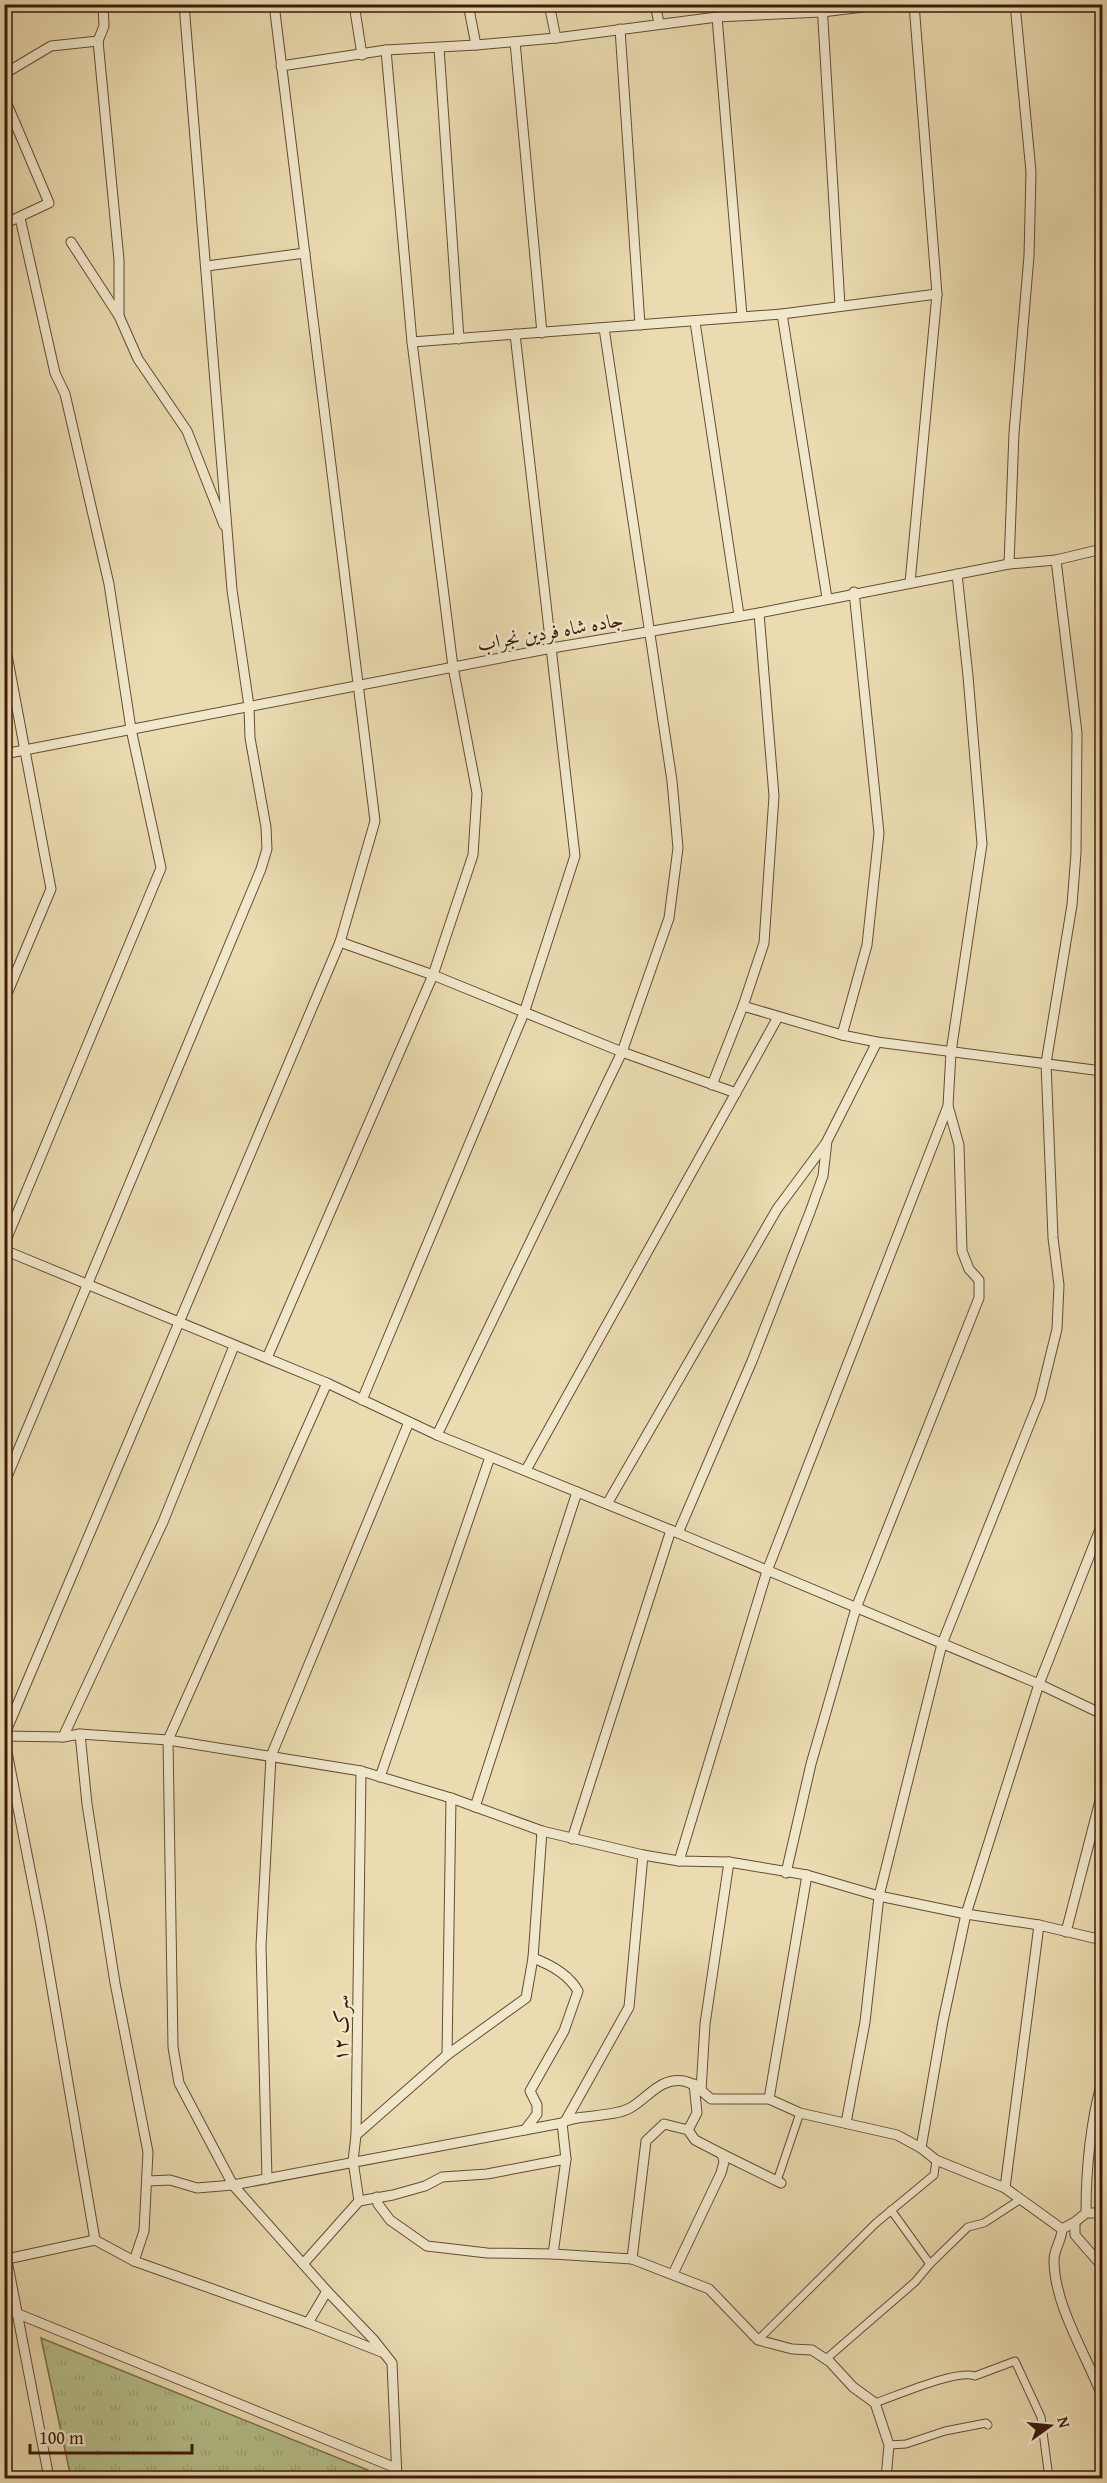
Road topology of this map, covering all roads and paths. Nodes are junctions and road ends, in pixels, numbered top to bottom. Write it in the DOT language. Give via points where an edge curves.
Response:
graph roads {
  1 [pos="103,4"];
  2 [pos="184,4"];
  3 [pos="274,4"];
  4 [pos="354,4"];
  5 [pos="468,4"];
  6 [pos="549,4"];
  7 [pos="656,4"];
  8 [pos="741,4"];
  9 [pos="888,4"];
  10 [pos="914,4"];
  11 [pos="1015,4"];
  12 [pos="822,8"];
  13 [pos="742,16"];
  14 [pos="717,17"];
  15 [pos="659,23"];
  16 [pos="620,29"];
  17 [pos="556,38"];
  18 [pos="98,41"];
  19 [pos="515,42"];
  20 [pos="476,45"];
  21 [pos="439,48"];
  22 [pos="386,50"];
  23 [pos="362,55"];
  24 [pos="281,66"];
  25 [pos="4,74"];
  26 [pos="4,97"];
  27 [pos="20,218"];
  28 [pos="4,224"];
  29 [pos="71,242"];
  30 [pos="305,253"];
  31 [pos="207,266"];
  32 [pos="937,294"];
  33 [pos="840,306"];
  34 [pos="782,314"];
  35 [pos="119,316"];
  36 [pos="742,316"];
  37 [pos="695,322"];
  38 [pos="640,325"];
  39 [pos="604,328"];
  40 [pos="542,333"];
  41 [pos="515,334"];
  42 [pos="459,339"];
  43 [pos="412,342"];
  44 [pos="1102,517"];
  45 [pos="228,536"];
  46 [pos="1102,549"];
  47 [pos="1056,560"];
  48 [pos="1009,564"];
  49 [pos="957,574"];
  50 [pos="910,583"];
  51 [pos="854,592"];
  52 [pos="827,598"];
  53 [pos="759,613"];
  54 [pos="739,615"];
  55 [pos="650,632"];
  56 [pos="4,639"];
  57 [pos="552,648"];
  58 [pos="453,667"];
  59 [pos="357,686"];
  60 [pos="249,706"];
  61 [pos="131,729"];
  62 [pos="24,750"];
  63 [pos="4,754"];
  64 [pos="340,942"];
  65 [pos="433,975"];
  66 [pos="4,1001"];
  67 [pos="743,1006"];
  68 [pos="524,1013"];
  69 [pos="778,1017"];
  70 [pos="842,1035"];
  71 [pos="877,1042"];
  72 [pos="622,1052"];
  73 [pos="951,1052"];
  74 [pos="1046,1063"];
  75 [pos="1102,1071"];
  76 [pos="712,1085"];
  77 [pos="736,1093"];
  78 [pos="948,1106"];
  79 [pos="827,1141"];
  80 [pos="4,1245"];
  81 [pos="4,1250"];
  82 [pos="89,1283"];
  83 [pos="180,1321"];
  84 [pos="234,1346"];
  85 [pos="267,1358"];
  86 [pos="327,1383"];
  87 [pos="362,1400"];
  88 [pos="409,1422"];
  89 [pos="437,1435"];
  90 [pos="490,1457"];
  91 [pos="526,1470"];
  92 [pos="4,1484"];
  93 [pos="577,1492"];
  94 [pos="607,1504"];
  95 [pos="1102,1524"];
  96 [pos="674,1532"];
  97 [pos="767,1571"];
  98 [pos="856,1608"];
  99 [pos="942,1644"];
  100 [pos="1039,1684"];
  101 [pos="1102,1714"];
  102 [pos="80,1734"];
  103 [pos="4,1736"];
  104 [pos="63,1737"];
  105 [pos="168,1740"];
  106 [pos="271,1756"];
  107 [pos="362,1771"];
  108 [pos="380,1778"];
  109 [pos="1102,1793"];
  110 [pos="451,1798"];
  111 [pos="475,1807"];
  112 [pos="542,1831"];
  113 [pos="572,1839"];
  114 [pos="642,1855"];
  115 [pos="679,1861"];
  116 [pos="729,1862"];
  117 [pos="786,1873"];
  118 [pos="807,1875"];
  119 [pos="879,1896"];
  120 [pos="966,1914"];
  121 [pos="1040,1925"];
  122 [pos="1066,1932"];
  123 [pos="1102,1940"];
  124 [pos="533,1958"];
  125 [pos="447,2055"];
  126 [pos="1102,2081"];
  127 [pos="697,2088"];
  128 [pos="769,2099"];
  129 [pos="800,2113"];
  130 [pos="564,2122"];
  131 [pos="846,2123"];
  132 [pos="525,2130"];
  133 [pos="688,2130"];
  134 [pos="356,2134"];
  135 [pos="921,2148"];
  136 [pos="722,2154"];
  137 [pos="566,2159"];
  138 [pos="936,2160"];
  139 [pos="353,2161"];
  140 [pos="267,2179"];
  141 [pos="148,2181"];
  142 [pos="779,2182"];
  143 [pos="233,2185"];
  144 [pos="1005,2188"];
  145 [pos="377,2197"];
  146 [pos="1021,2199"];
  147 [pos="359,2201"];
  148 [pos="891,2210"];
  149 [pos="1086,2213"];
  150 [pos="1102,2214"];
  151 [pos="1075,2222"];
  152 [pos="1062,2229"];
  153 [pos="95,2240"];
  154 [pos="4,2245"];
  155 [pos="553,2254"];
  156 [pos="7,2259"];
  157 [pos="632,2259"];
  158 [pos="134,2261"];
  159 [pos="303,2264"];
  160 [pos="930,2264"];
  161 [pos="1102,2266"];
  162 [pos="673,2274"];
  163 [pos="327,2291"];
  164 [pos="16,2313"];
  165 [pos="308,2323"];
  166 [pos="758,2340"];
  167 [pos="384,2353"];
  168 [pos="826,2359"];
  169 [pos="1102,2396"];
  170 [pos="875,2403"];
  171 [pos="988,2425"];
  172 [pos="889,2445"];
  173 [pos="396,2473"];
  174 [pos="49,2478"];
  175 [pos="886,2478"];
  176 [pos="1049,2478"];
  1 -- 18 [label="street" via="104,26"];
  2 -- 31 [label="street"];
  3 -- 24 [label="street"];
  4 -- 23 [label="street"];
  5 -- 20 [label="street"];
  6 -- 17 [label="street"];
  7 -- 15 [label="street"];
  8 -- 13 [label="street"];
  9 -- 12 [label="street"];
  10 -- 32 [label="street"];
  11 -- 48 [label="street" via="1031,172"];
  12 -- 13 [label="street"];
  12 -- 33 [label="street"];
  13 -- 14 [label="street"];
  14 -- 15 [label="street"];
  14 -- 36 [label="street"];
  15 -- 16 [label="street"];
  16 -- 17 [label="street"];
  16 -- 38 [label="street"];
  17 -- 19 [label="street"];
  18 -- 25 [label="street" via="51,46"];
  18 -- 35 [label="street" via="119,260"];
  19 -- 20 [label="street"];
  19 -- 40 [label="street"];
  20 -- 21 [label="street"];
  21 -- 22 [label="street"];
  21 -- 42 [label="street"];
  22 -- 23 [label="street"];
  22 -- 43 [label="street"];
  23 -- 24 [label="street"];
  24 -- 30 [label="street"];
  26 -- 27 [label="street" via="49,203"];
  27 -- 28 [label="street"];
  27 -- 61 [label="street" via="109,585"];
  29 -- 35 [label="street"];
  30 -- 31 [label="street"];
  30 -- 59 [label="street"];
  31 -- 45 [label="street"];
  32 -- 33 [label="street"];
  32 -- 50 [label="street"];
  33 -- 34 [label="street"];
  34 -- 36 [label="street"];
  34 -- 52 [label="street"];
  35 -- 45 [label="street" via="138,359 187,431"];
  36 -- 37 [label="street"];
  37 -- 38 [label="street"];
  37 -- 54 [label="street"];
  38 -- 39 [label="street"];
  39 -- 40 [label="street"];
  39 -- 55 [label="street"];
  40 -- 41 [label="street"];
  41 -- 42 [label="street"];
  41 -- 57 [label="street"];
  42 -- 43 [label="street"];
  43 -- 58 [label="street"];
  44 -- 46 [label="street"];
  45 -- 60 [label="street"];
  46 -- 47 [label="street, جاده شاه فردین نجراب"];
  47 -- 48 [label="street, جاده شاه فردین نجراب"];
  47 -- 74 [label="street" via="1077,733 1076,853 1072,905"];
  48 -- 49 [label="street, جاده شاه فردین نجراب"];
  49 -- 50 [label="street, جاده شاه فردین نجراب"];
  49 -- 73 [label="street" via="982,844"];
  50 -- 51 [label="street, جاده شاه فردین نجراب"];
  51 -- 52 [label="street, جاده شاه فردین نجراب"];
  51 -- 70 [label="street" via="879,833 867,945"];
  52 -- 53 [label="street, جاده شاه فردین نجراب"];
  53 -- 54 [label="street, جاده شاه فردین نجراب"];
  53 -- 67 [label="street" via="774,796 764,943"];
  54 -- 55 [label="street, جاده شاه فردین نجراب"];
  55 -- 57 [label="street, جاده شاه فردین نجراب"];
  55 -- 72 [label="street" via="678,848 669,918"];
  56 -- 62 [label="street"];
  57 -- 58 [label="street, جاده شاه فردین نجراب"];
  57 -- 68 [label="street" via="575,856"];
  58 -- 59 [label="street, جاده شاه فردین نجراب"];
  58 -- 65 [label="street" via="477,793 473,855"];
  59 -- 60 [label="street, جاده شاه فردین نجراب"];
  59 -- 64 [label="street" via="375,821"];
  60 -- 61 [label="street, جاده شاه فردین نجراب"];
  60 -- 82 [label="street" via="250,738 267,849"];
  61 -- 62 [label="street, جاده شاه فردین نجراب"];
  61 -- 80 [label="street" via="161,868"];
  62 -- 63 [label="street, جاده شاه فردین نجراب"];
  62 -- 66 [label="street" via="51,889"];
  64 -- 65 [label="street"];
  64 -- 83 [label="street"];
  65 -- 68 [label="street"];
  65 -- 85 [label="street"];
  67 -- 69 [label="street"];
  67 -- 76 [label="street"];
  68 -- 72 [label="street"];
  68 -- 87 [label="street"];
  69 -- 70 [label="street"];
  69 -- 77 [label="street"];
  70 -- 71 [label="street"];
  71 -- 73 [label="street"];
  71 -- 79 [label="street"];
  72 -- 76 [label="street"];
  72 -- 89 [label="street"];
  73 -- 74 [label="street"];
  73 -- 78 [label="street"];
  74 -- 75 [label="street"];
  74 -- 99 [label="street" via="1053,1238 1059,1285 1057,1329 1040,1398"];
  76 -- 77 [label="street"];
  77 -- 91 [label="street"];
  78 -- 97 [label="street"];
  78 -- 98 [label="street" via="959,1145 962,1251 969,1269 979,1280 979,1298"];
  79 -- 94 [label="street" via="777,1209"];
  79 -- 96 [label="street" via="823,1176 752,1361"];
  81 -- 82 [label="street"];
  82 -- 83 [label="street"];
  82 -- 92 [label="street"];
  83 -- 84 [label="street"];
  83 -- 103 [label="street"];
  84 -- 85 [label="street"];
  84 -- 104 [label="street" via="163,1522"];
  85 -- 86 [label="street"];
  86 -- 87 [label="street"];
  86 -- 105 [label="street"];
  87 -- 88 [label="street"];
  88 -- 89 [label="street"];
  88 -- 106 [label="street"];
  89 -- 90 [label="street"];
  90 -- 91 [label="street"];
  90 -- 108 [label="street"];
  91 -- 93 [label="street"];
  93 -- 94 [label="street"];
  93 -- 111 [label="street"];
  94 -- 96 [label="street"];
  95 -- 100 [label="street"];
  96 -- 97 [label="street"];
  96 -- 113 [label="street"];
  97 -- 98 [label="street"];
  97 -- 115 [label="street"];
  98 -- 99 [label="street"];
  98 -- 117 [label="street" via="811,1764"];
  99 -- 100 [label="street"];
  99 -- 119 [label="street"];
  100 -- 101 [label="street"];
  100 -- 120 [label="street"];
  102 -- 104 [label="street"];
  102 -- 105 [label="street"];
  102 -- 141 [label="street" via="115,1983 148,2152"];
  103 -- 104 [label="street"];
  103 -- 153 [label="street"];
  105 -- 106 [label="street"];
  105 -- 143 [label="street" via="175,2059 179,2083"];
  106 -- 107 [label="street"];
  106 -- 140 [label="street" via="261,1946"];
  107 -- 108 [label="street"];
  107 -- 134 [label="street, سرک ۱۲"];
  108 -- 110 [label="street"];
  109 -- 122 [label="street"];
  110 -- 111 [label="street"];
  110 -- 125 [label="street"];
  111 -- 112 [label="street"];
  112 -- 113 [label="street"];
  112 -- 124 [label="street"];
  113 -- 114 [label="street"];
  114 -- 115 [label="street"];
  114 -- 130 [label="street" via="629,2007"];
  115 -- 116 [label="street"];
  116 -- 117 [label="street"];
  116 -- 127 [label="street"];
  117 -- 118 [label="street"];
  118 -- 119 [label="street"];
  118 -- 128 [label="street"];
  119 -- 120 [label="street"];
  119 -- 131 [label="street" via="865,2022"];
  120 -- 121 [label="street"];
  120 -- 135 [label="street"];
  121 -- 122 [label="street"];
  121 -- 144 [label="street"];
  122 -- 123 [label="street"];
  124 -- 125 [label="street" via="526,1998"];
  124 -- 132 [label="street" via="548,1963 578,1991 564,2031 530,2091 537,2114"];
  125 -- 134 [label="street"];
  126 -- 149 [label="street" via="1092,2120"];
  127 -- 128 [label="street" via="711,2099"];
  127 -- 130 [label="street" via="681,2080 655,2087 630,2108"];
  127 -- 133 [label="street" via="697,2113"];
  128 -- 129 [label="street"];
  129 -- 131 [label="street"];
  129 -- 142 [label="street"];
  130 -- 132 [label="street"];
  130 -- 137 [label="street"];
  131 -- 135 [label="street" via="897,2135"];
  132 -- 139 [label="street"];
  133 -- 136 [label="street" via="695,2140"];
  133 -- 157 [label="street" via="664,2124 646,2141"];
  134 -- 139 [label="street, سرک ۱۲"];
  135 -- 138 [label="street"];
  136 -- 142 [label="street"];
  136 -- 162 [label="street" via="721,2173"];
  137 -- 145 [label="street" via="487,2175 442,2177 425,2186"];
  137 -- 155 [label="street"];
  138 -- 144 [label="street"];
  138 -- 148 [label="street" via="934,2175"];
  139 -- 140 [label="street"];
  139 -- 147 [label="street, سرک ۱۲"];
  140 -- 143 [label="street"];
  141 -- 143 [label="street" via="170,2180 198,2188"];
  141 -- 158 [label="street" via="144,2231"];
  143 -- 159 [label="street"];
  144 -- 146 [label="street"];
  145 -- 147 [label="street"];
  145 -- 155 [label="street" via="390,2220 427,2246 487,2253"];
  146 -- 152 [label="street"];
  146 -- 160 [label="street" via="984,2223 968,2227"];
  147 -- 159 [label="street"];
  148 -- 160 [label="street"];
  148 -- 166 [label="street"];
  149 -- 150 [label="street"];
  149 -- 151 [label="street"];
  151 -- 152 [label="street"];
  151 -- 161 [label="street" via="1075,2235"];
  152 -- 169 [label="street" via="1054,2257 1058,2288"];
  153 -- 156 [label="street"];
  153 -- 158 [label="street"];
  154 -- 156 [label="street"];
  155 -- 157 [label="street"];
  156 -- 164 [label="street"];
  157 -- 162 [label="street"];
  158 -- 165 [label="street"];
  159 -- 163 [label="street"];
  160 -- 168 [label="street" via="915,2282"];
  162 -- 166 [label="street" via="709,2289"];
  163 -- 165 [label="street"];
  163 -- 167 [label="street"];
  164 -- 173 [label="street"];
  164 -- 174 [label="street"];
  165 -- 167 [label="street"];
  166 -- 168 [label="street" via="812,2350"];
  167 -- 173 [label="street" via="392,2363"];
  168 -- 170 [label="street"];
  170 -- 172 [label="street"];
  170 -- 176 [label="street" via="1015,2361 1041,2417"];
  171 -- 172 [label="street"];
  172 -- 175 [label="street"];
}
